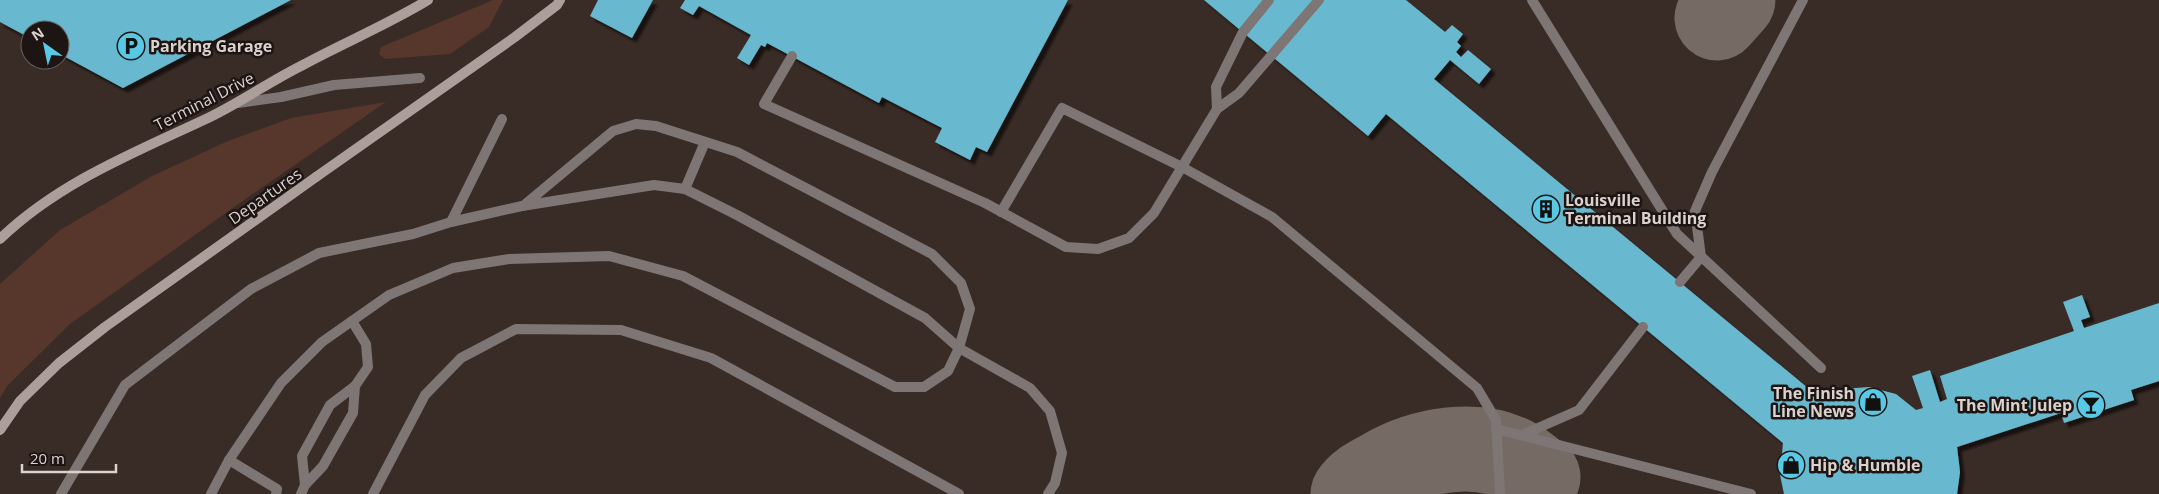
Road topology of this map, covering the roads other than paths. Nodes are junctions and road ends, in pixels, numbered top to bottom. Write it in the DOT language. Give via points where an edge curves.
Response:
graph roads {
  1 [pos="428,0"];
  2 [pos="560,0"];
  3 [pos="1269,0"];
  4 [pos="1319,0"];
  5 [pos="1532,0"];
  6 [pos="1803,0"];
  7 [pos="792,56"];
  8 [pos="420,78"];
  9 [pos="238,104"];
  10 [pos="1217,109"];
  11 [pos="502,118"];
  12 [pos="705,142"];
  13 [pos="1182,167"];
  14 [pos="685,188"];
  15 [pos="522,206"];
  16 [pos="1001,212"];
  17 [pos="451,222"];
  18 [pos="0,239"];
  19 [pos="1701,257"];
  20 [pos="1680,282"];
  21 [pos="352,320"];
  22 [pos="1643,327"];
  23 [pos="959,348"];
  24 [pos="1821,368"];
  25 [pos="355,386"];
  26 [pos="1496,429"];
  27 [pos="0,430"];
  28 [pos="1522,435"];
  29 [pos="229,460"];
  30 [pos="303,490"];
  31 [pos="61,494"];
  32 [pos="211,494"];
  33 [pos="276,494"];
  34 [pos="373,494"];
  35 [pos="959,494"];
  36 [pos="1048,494"];
  37 [pos="1500,494"];
  38 [pos="1752,494"];
  1 -- 9 [label="main road, Terminal Drive" via="394,21 300,66"];
  2 -- 27 [label="main road, Departures, bridge" via="515,37 104,327 59,363 20,401"];
  3 -- 10 [label="lane" via="1243,32 1216,87"];
  4 -- 10 [label="lane" via="1239,93"];
  5 -- 19 [label="lane" via="1677,234"];
  6 -- 19 [label="lane" via="1712,172 1695,212"];
  7 -- 16 [label="lane" via="764,104"];
  8 -- 9 [label="lane" via="334,85"];
  9 -- 18 [label="main road, Terminal Drive" via="109,164 37,209"];
  10 -- 13 [label="lane"];
  11 -- 17 [label="lane"];
  12 -- 14 [label="lane"];
  12 -- 15 [label="lane" via="656,126 636,124 613,131"];
  12 -- 23 [label="lane" via="737,152 932,254 961,283 970,309"];
  13 -- 16 [label="lane" via="1154,213 1129,238 1098,249 1066,247"];
  13 -- 16 [label="lane" via="1062,108"];
  13 -- 26 [label="lane" via="1272,217 1477,388 1496,420"];
  14 -- 15 [label="lane" via="654,185"];
  14 -- 23 [label="lane" via="925,318"];
  15 -- 17 [label="lane"];
  17 -- 31 [label="lane" via="413,234 319,254 251,290 125,384"];
  19 -- 20 [label="lane"];
  19 -- 24 [label="lane"];
  21 -- 23 [label="lane" via="389,295 453,268 509,259 609,256 683,276 895,387 924,387 948,371"];
  21 -- 25 [label="lane" via="366,344 368,367"];
  21 -- 29 [label="lane" via="322,342 281,383"];
  22 -- 28 [label="lane" via="1579,410"];
  23 -- 36 [label="lane" via="1030,388 1050,411 1062,453 1055,483"];
  25 -- 30 [label="lane" via="353,413 324,466"];
  25 -- 30 [label="lane" via="330,405 302,456"];
  26 -- 28 [label="lane"];
  26 -- 37 [label="lane"];
  28 -- 38 [label="lane"];
  29 -- 32 [label="lane"];
  29 -- 33 [label="lane" via="278,489"];
  34 -- 35 [label="lane" via="425,396 461,358 516,329 621,330 711,358"];
}
